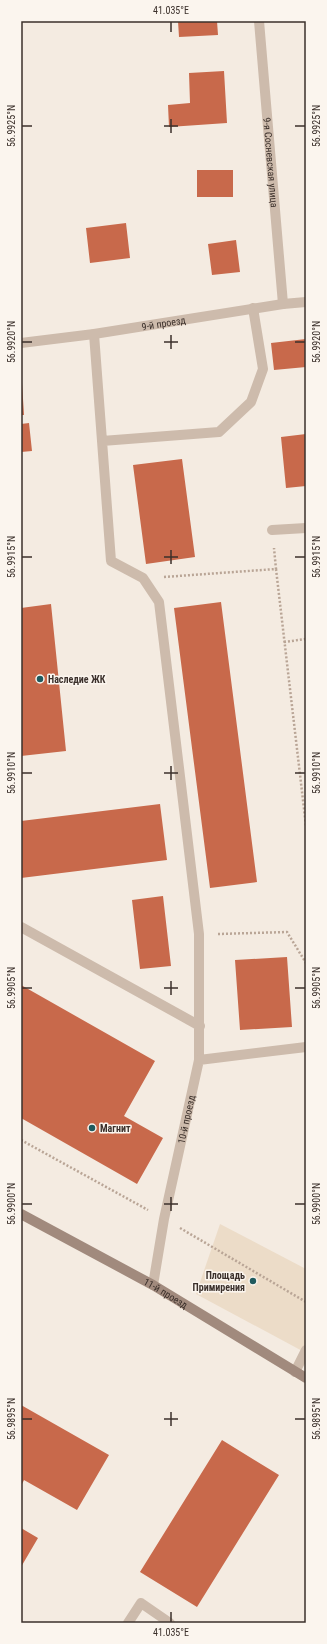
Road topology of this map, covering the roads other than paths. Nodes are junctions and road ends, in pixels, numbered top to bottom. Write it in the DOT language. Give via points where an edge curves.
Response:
graph roads {
  1 [pos="259,21"];
  2 [pos="306,302"];
  3 [pos="282,304"];
  4 [pos="253,308"];
  5 [pos="94,334"];
  6 [pos="21,343"];
  7 [pos="102,441"];
  8 [pos="306,528"];
  9 [pos="272,530"];
  10 [pos="21,927"];
  11 [pos="200,1026"];
  12 [pos="306,1047"];
  13 [pos="199,1060"];
  14 [pos="21,1214"];
  15 [pos="153,1284"];
  16 [pos="306,1350"];
  17 [pos="295,1372"];
  18 [pos="306,1378"];
  19 [pos="128,1623"];
  20 [pos="170,1623"];
  1 -- 3 [label="street, 9-я Сосневская улица"];
  2 -- 3 [label="street, 9-й проезд"];
  3 -- 4 [label="street, 9-й проезд"];
  4 -- 5 [label="street, 9-й проезд"];
  4 -- 7 [label="street" via="262,369 251,402 219,432"];
  5 -- 6 [label="street, 9-й проезд"];
  5 -- 7 [label="street"];
  7 -- 11 [label="street, 10-й проезд" via="111,561 143,578 159,602 199,934"];
  8 -- 9 [label="street"];
  10 -- 11 [label="street"];
  11 -- 13 [label="street, 10-й проезд"];
  12 -- 13 [label="street"];
  13 -- 15 [label="street, 10-й проезд" via="164,1219"];
  14 -- 15 [label="street, 11-й проезд"];
  15 -- 17 [label="street, 11-й проезд"];
  16 -- 17 [label="street"];
  17 -- 18 [label="street, 11-й проезд"];
  19 -- 20 [label="street" via="141,1603"];
}
